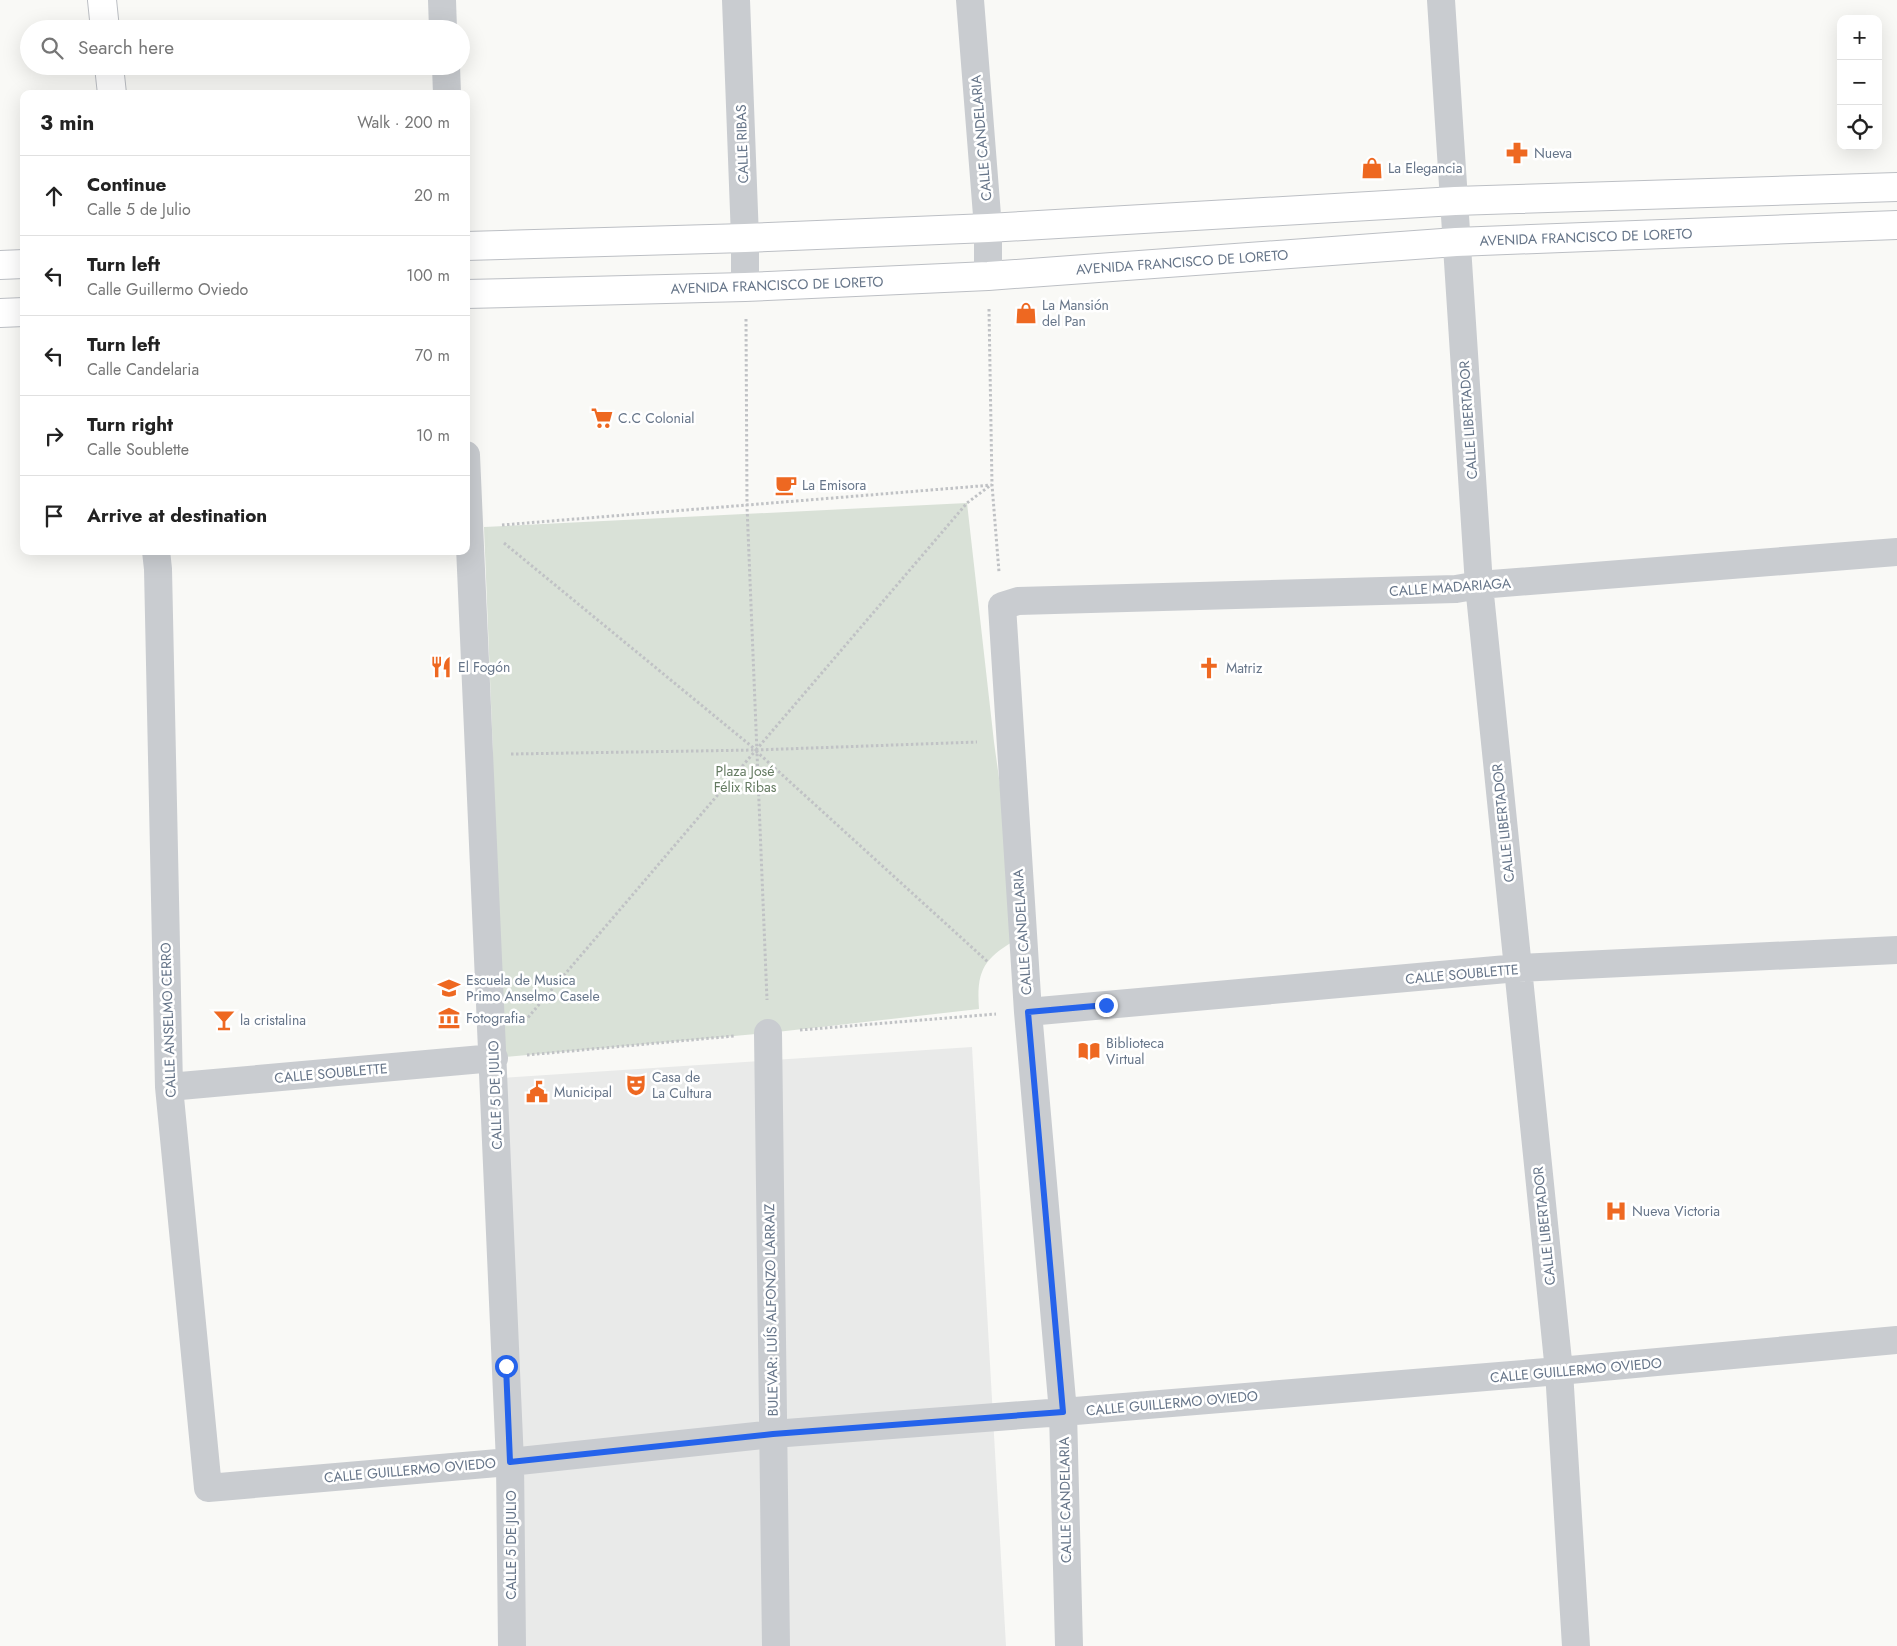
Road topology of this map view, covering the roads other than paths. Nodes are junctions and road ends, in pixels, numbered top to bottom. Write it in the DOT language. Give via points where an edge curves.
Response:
graph roads {
  1 [pos="102,0"];
  2 [pos="442,0"];
  3 [pos="736,0"];
  4 [pos="970,0"];
  5 [pos="1441,0"];
  6 [pos="104,20"];
  7 [pos="443,20"];
  8 [pos="110,75"];
  9 [pos="446,75"];
  10 [pos="112,90"];
  11 [pos="447,90"];
  12 [pos="1897,187"];
  13 [pos="1455,201"];
  14 [pos="1897,225"];
  15 [pos="988,228"];
  16 [pos="745,238"];
  17 [pos="1456,242"];
  18 [pos="470,246"];
  19 [pos="20,264"];
  20 [pos="0,265"];
  21 [pos="988,276"];
  22 [pos="745,287"];
  23 [pos="470,294"];
  24 [pos="20,312"];
  25 [pos="0,313"];
  26 [pos="470,541"];
  27 [pos="1897,552"];
  28 [pos="156,555"];
  29 [pos="1479,585"];
  30 [pos="1002,606"];
  31 [pos="1897,950"];
  32 [pos="1518,968"];
  33 [pos="1028,1012"];
  34 [pos="768,1033"];
  35 [pos="494,1058"];
  36 [pos="169,1087"];
  37 [pos="1897,1340"];
  38 [pos="1559,1372"];
  39 [pos="1063,1412"];
  40 [pos="773,1434"];
  41 [pos="510,1462"];
  42 [pos="208,1488"];
  43 [pos="512,1646"];
  44 [pos="776,1646"];
  45 [pos="1069,1646"];
  46 [pos="1576,1646"];
  1 -- 6 [label="main road"];
  2 -- 7 [label="street"];
  3 -- 16 [label="street, CALLE RIBAS"];
  4 -- 15 [label="street, CALLE CANDELARIA"];
  5 -- 13 [label="street, CALLE LIBERTADOR"];
  8 -- 10 [label="main road"];
  9 -- 11 [label="street"];
  12 -- 13 [label="main road"];
  13 -- 15 [label="main road"];
  13 -- 17 [label="street, CALLE LIBERTADOR"];
  14 -- 17 [label="main road, AVENIDA FRANCISCO DE LORETO"];
  15 -- 16 [label="main road"];
  15 -- 21 [label="street, CALLE CANDELARIA"];
  16 -- 18 [label="main road"];
  16 -- 22 [label="street, CALLE RIBAS"];
  17 -- 21 [label="main road, AVENIDA FRANCISCO DE LORETO"];
  17 -- 29 [label="street, CALLE LIBERTADOR"];
  19 -- 20 [label="main road"];
  21 -- 22 [label="main road, AVENIDA FRANCISCO DE LORETO"];
  22 -- 23 [label="main road, AVENIDA FRANCISCO DE LORETO"];
  24 -- 25 [label="main road"];
  26 -- 35 [label="street, CALLE 5 DE JULIO"];
  27 -- 29 [label="street, CALLE MADARIAGA"];
  28 -- 36 [label="street, CALLE ANSELMO CERRO"];
  29 -- 30 [label="street, CALLE MADARIAGA" via="1456,589 1018,601"];
  29 -- 32 [label="street, CALLE LIBERTADOR"];
  30 -- 33 [label="street, CALLE CANDELARIA"];
  31 -- 32 [label="street, CALLE SOUBLETTE"];
  32 -- 33 [label="street, CALLE SOUBLETTE"];
  32 -- 38 [label="street, CALLE LIBERTADOR"];
  33 -- 39 [label="street, CALLE CANDELARIA"];
  34 -- 40 [label="street, BULEVAR: LUÍS ALFONZO LARRAIZ"];
  35 -- 36 [label="street, CALLE SOUBLETTE"];
  35 -- 41 [label="street, CALLE 5 DE JULIO"];
  36 -- 42 [label="street, CALLE ANSELMO CERRO"];
  37 -- 38 [label="street, CALLE GUILLERMO OVIEDO"];
  38 -- 39 [label="street, CALLE GUILLERMO OVIEDO"];
  38 -- 46 [label="street, CALLE LIBERTADOR"];
  39 -- 40 [label="street, CALLE GUILLERMO OVIEDO"];
  39 -- 45 [label="street, CALLE CANDELARIA"];
  40 -- 41 [label="street, CALLE GUILLERMO OVIEDO"];
  40 -- 44 [label="street, BULEVAR: LUÍS ALFONZO LARRAIZ"];
  41 -- 42 [label="street, CALLE GUILLERMO OVIEDO"];
  41 -- 43 [label="street, CALLE 5 DE JULIO"];
}
